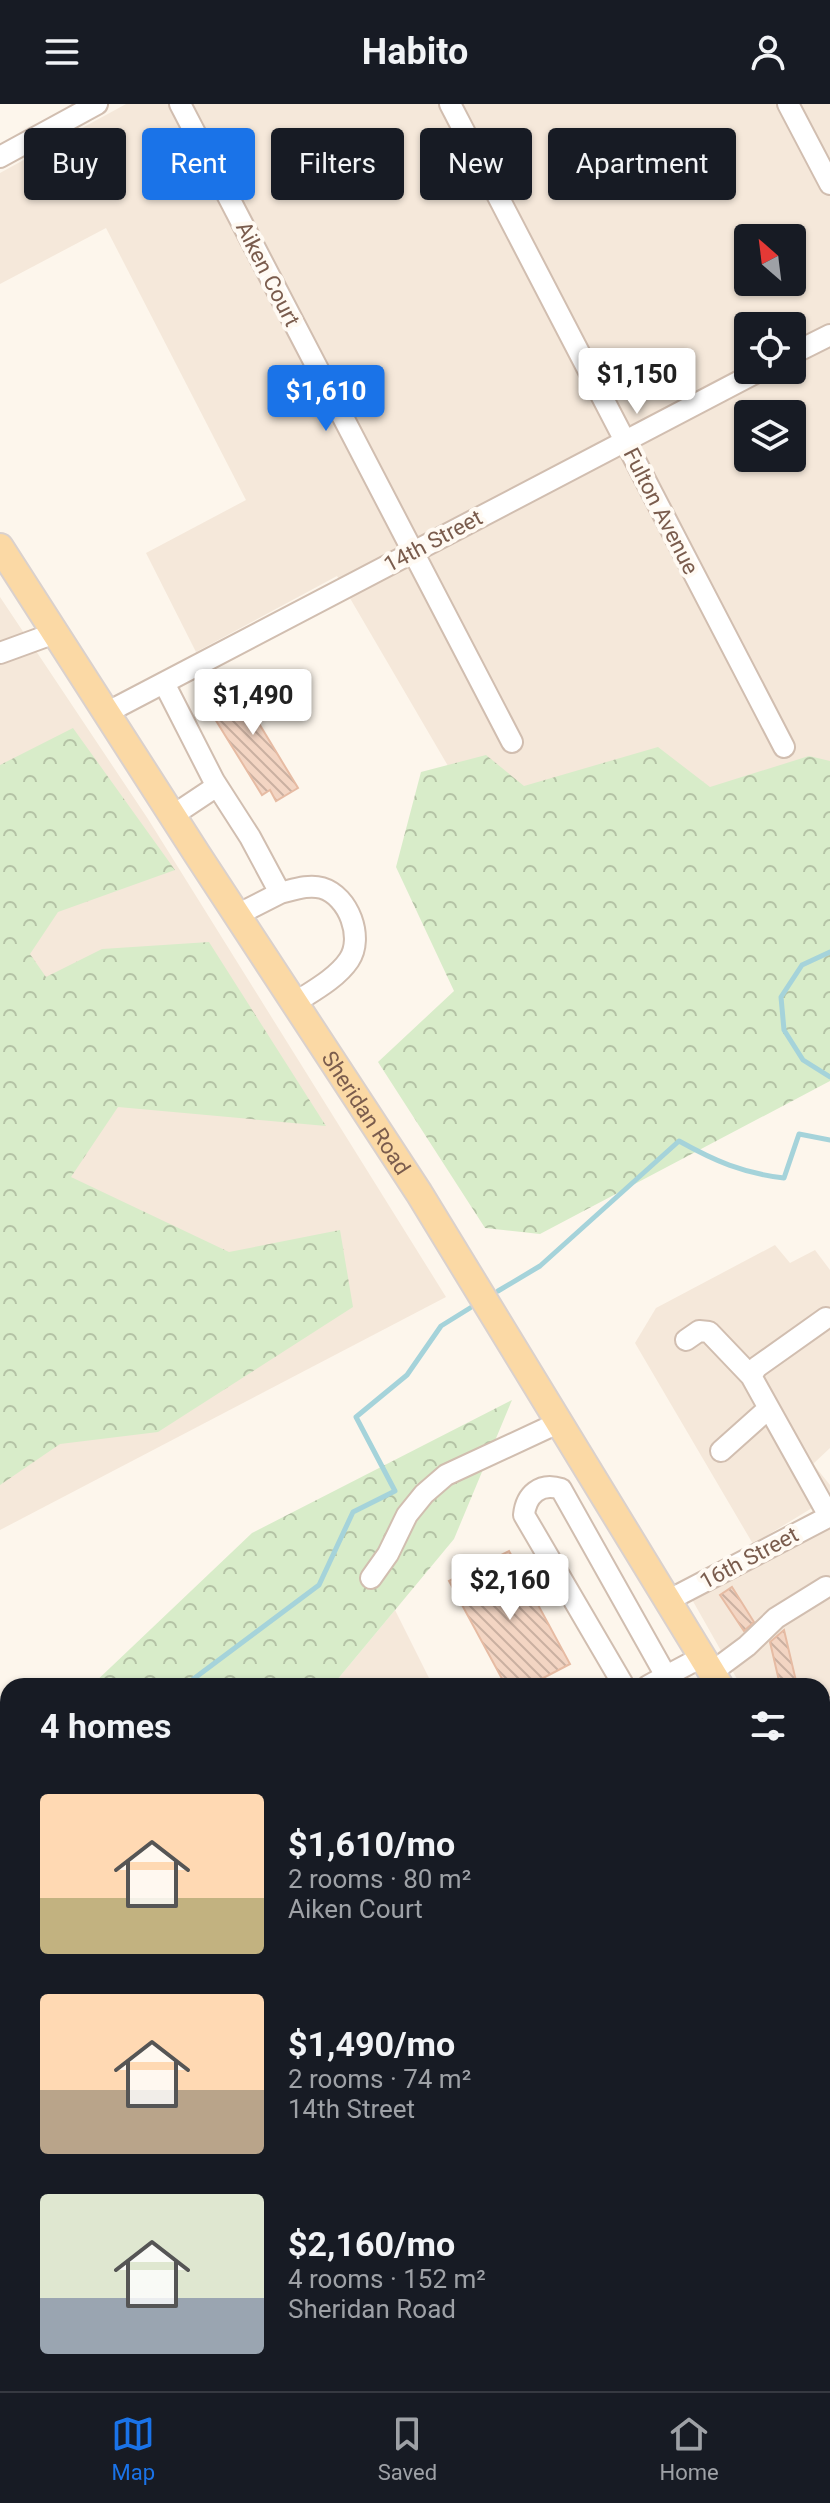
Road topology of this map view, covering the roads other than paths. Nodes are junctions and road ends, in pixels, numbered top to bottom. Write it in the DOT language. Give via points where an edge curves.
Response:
graph roads {
  1 [pos="97,104"];
  2 [pos="180,104"];
  3 [pos="450,104"];
  4 [pos="788,104"];
  5 [pos="0,157"];
  6 [pos="830,184"];
  7 [pos="830,335"];
  8 [pos="806,347"];
  9 [pos="734,384"];
  10 [pos="624,439"];
  11 [pos="0,547"];
  12 [pos="412,551"];
  13 [pos="55,633"];
  14 [pos="0,653"];
  15 [pos="164,683"];
  16 [pos="106,713"];
  17 [pos="512,742"];
  18 [pos="784,747"];
  19 [pos="217,786"];
  20 [pos="172,816"];
  21 [pos="280,893"];
  22 [pos="237,915"];
  23 [pos="296,1002"];
  24 [pos="826,1318"];
  25 [pos="686,1340"];
  26 [pos="751,1376"];
  27 [pos="768,1409"];
  28 [pos="560,1422"];
  29 [pos="721,1451"];
  30 [pos="830,1516"];
  31 [pos="371,1578"];
  32 [pos="826,1587"];
  33 [pos="669,1600"];
  34 [pos="711,1672"];
  35 [pos="619,1678"];
  36 [pos="656,1678"];
  37 [pos="675,1678"];
  1 -- 5 [label="street"];
  2 -- 12 [label="street, Aiken Court"];
  3 -- 10 [label="street, Fulton Avenue"];
  4 -- 6 [label="street"];
  7 -- 8 [label="street"];
  9 -- 10 [label="street, 14th Street"];
  10 -- 12 [label="street, 14th Street"];
  10 -- 18 [label="street, Fulton Avenue"];
  11 -- 13 [label="main road, Sheridan Road"];
  12 -- 15 [label="street, 14th Street"];
  12 -- 17 [label="street, Aiken Court"];
  13 -- 14 [label="street"];
  13 -- 16 [label="main road, Sheridan Road"];
  15 -- 16 [label="street, 14th Street"];
  15 -- 19 [label="street"];
  16 -- 20 [label="main road, Sheridan Road"];
  19 -- 20 [label="street"];
  19 -- 21 [label="street"];
  20 -- 22 [label="main road, Sheridan Road"];
  21 -- 22 [label="street"];
  21 -- 23 [label="street" via="322,888 343,904 355,928 349,962"];
  22 -- 23 [label="main road, Sheridan Road"];
  23 -- 28 [label="main road, Sheridan Road"];
  24 -- 26 [label="street"];
  25 -- 26 [label="street" via="699,1331 709,1332"];
  26 -- 27 [label="street"];
  27 -- 29 [label="street"];
  27 -- 30 [label="street"];
  28 -- 31 [label="street" via="446,1475 407,1515"];
  28 -- 33 [label="main road, Sheridan Road"];
  30 -- 33 [label="street, 16th Street"];
  32 -- 34 [label="street" via="776,1618"];
  33 -- 34 [label="main road, Sheridan Road"];
  34 -- 37 [label="street"];
  35 -- 36 [label="street" via="524,1515 525,1503 536,1490 550,1485 561,1489"];
}
